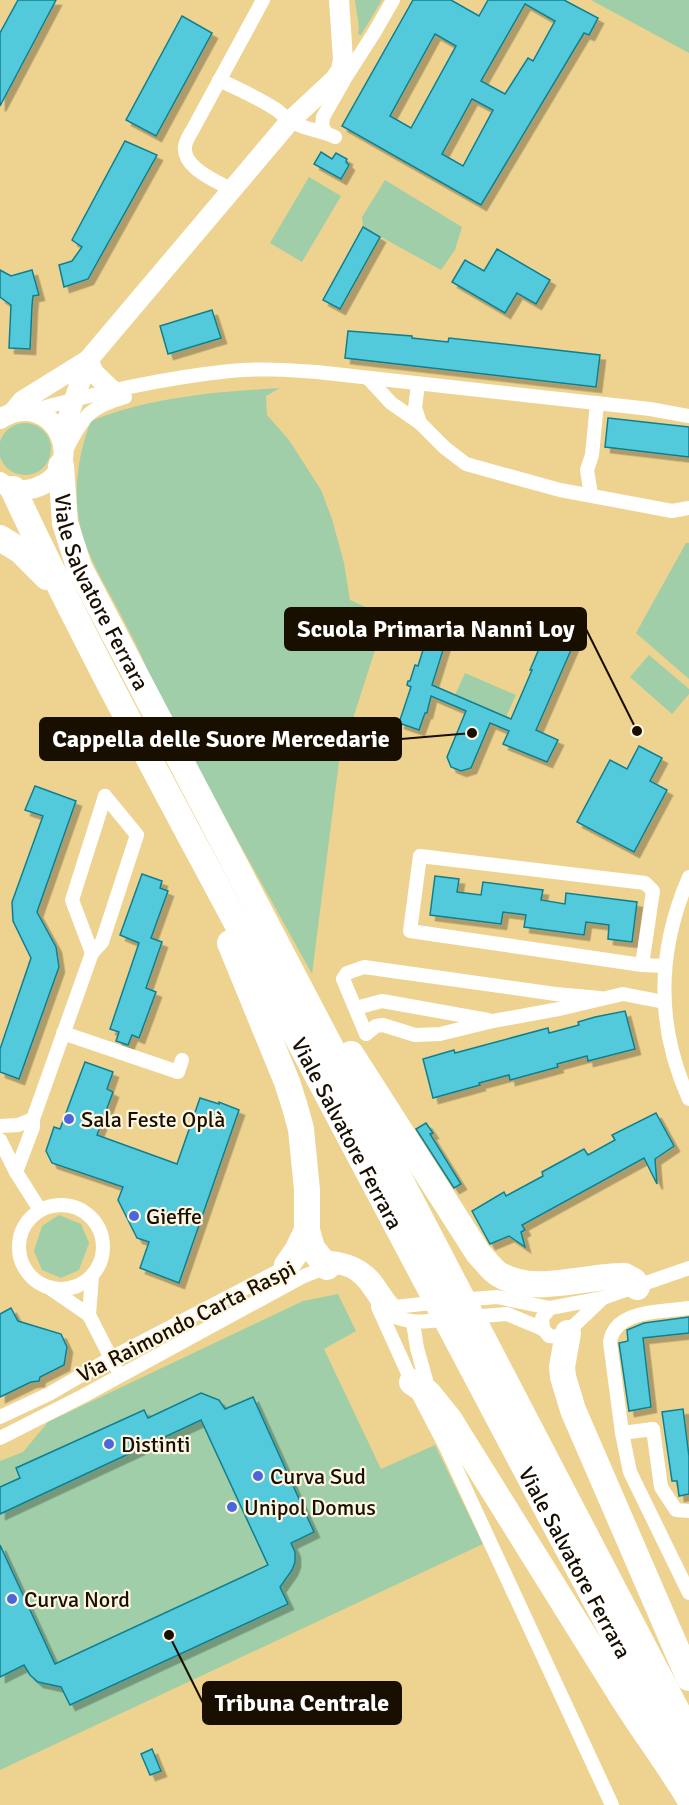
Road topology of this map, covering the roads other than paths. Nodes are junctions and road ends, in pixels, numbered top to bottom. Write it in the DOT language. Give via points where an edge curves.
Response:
graph roads {
  1 [pos="263,0"];
  2 [pos="339,0"];
  3 [pos="393,0"];
  4 [pos="219,80"];
  5 [pos="334,86"];
  6 [pos="290,121"];
  7 [pos="232,190"];
  8 [pos="88,360"];
  9 [pos="181,378"];
  10 [pos="368,378"];
  11 [pos="418,384"];
  12 [pos="112,391"];
  13 [pos="74,399"];
  14 [pos="597,403"];
  15 [pos="689,408"];
  16 [pos="650,409"];
  17 [pos="10,414"];
  18 [pos="689,416"];
  19 [pos="420,423"];
  20 [pos="62,453"];
  21 [pos="6,487"];
  22 [pos="591,495"];
  23 [pos="689,508"];
  24 [pos="0,538"];
  25 [pos="70,605"];
  26 [pos="689,877"];
  27 [pos="220,892"];
  28 [pos="92,953"];
  29 [pos="642,965"];
  30 [pos="664,966"];
  31 [pos="292,971"];
  32 [pos="600,998"];
  33 [pos="664,1002"];
  34 [pos="356,1008"];
  35 [pos="493,1021"];
  36 [pos="63,1033"];
  37 [pos="182,1060"];
  38 [pos="689,1099"];
  39 [pos="33,1119"];
  40 [pos="0,1126"];
  41 [pos="0,1140"];
  42 [pos="16,1172"];
  43 [pos="393,1194"];
  44 [pos="39,1210"];
  45 [pos="308,1230"];
  46 [pos="324,1262"];
  47 [pos="287,1265"];
  48 [pos="689,1268"];
  49 [pos="92,1276"];
  50 [pos="48,1287"];
  51 [pos="637,1287"];
  52 [pos="603,1298"];
  53 [pos="554,1307"];
  54 [pos="689,1308"];
  55 [pos="88,1315"];
  56 [pos="390,1317"];
  57 [pos="413,1323"];
  58 [pos="543,1329"];
  59 [pos="570,1331"];
  60 [pos="111,1358"];
  61 [pos="119,1376"];
  62 [pos="421,1388"];
  63 [pos="0,1418"];
  64 [pos="513,1424"];
  65 [pos="622,1433"];
  66 [pos="0,1438"];
  67 [pos="446,1447"];
  68 [pos="689,1510"];
  69 [pos="689,1593"];
  70 [pos="689,1678"];
  71 [pos="689,1734"];
  72 [pos="689,1775"];
  73 [pos="689,1798"];
  74 [pos="612,1805"];
  1 -- 4 [label="street"];
  2 -- 5 [label="street" via="343,59"];
  3 -- 5 [label="street"];
  4 -- 6 [label="street" via="255,97"];
  4 -- 7 [label="street" via="185,146 195,167"];
  5 -- 6 [label="street"];
  5 -- 6 [label="street" via="322,126 331,135"];
  6 -- 7 [label="street"];
  7 -- 8 [label="street"];
  8 -- 12 [label="street" via="94,374"];
  8 -- 13 [label="street"];
  8 -- 17 [label="street" via="22,401"];
  9 -- 10 [label="street" via="268,369"];
  9 -- 12 [label="street"];
  9 -- 20 [label="street" via="96,407 82,420"];
  10 -- 11 [label="street"];
  10 -- 19 [label="street" via="391,403"];
  11 -- 14 [label="street"];
  11 -- 19 [label="street" via="415,408"];
  12 -- 13 [label="street"];
  13 -- 17 [label="street"];
  13 -- 20 [label="street"];
  14 -- 16 [label="street"];
  14 -- 22 [label="street" via="587,470"];
  15 -- 16 [label="street"];
  16 -- 18 [label="street"];
  17 -- 20 [label="street" via="39,413 47,419"];
  19 -- 22 [label="street" via="445,448 473,466"];
  20 -- 21 [label="street" via="50,481 33,489"];
  20 -- 31 [label="highway, Viale Salvatore Ferrara" via="65,522 80,567"];
  21 -- 25 [label="highway, Viale Salvatore Ferrara"];
  22 -- 23 [label="street" via="672,511"];
  24 -- 25 [label="highway" via="42,571"];
  25 -- 27 [label="highway, Viale Salvatore Ferrara"];
  26 -- 30 [label="street" via="677,904"];
  27 -- 43 [label="highway, Viale Salvatore Ferrara"];
  27 -- 45 [label="highway" via="218,912 296,1107"];
  28 -- 28 [label="street" via="102,942 136,835 105,796 72,900"];
  28 -- 36 [label="street"];
  29 -- 29 [label="street" via="653,891 645,883 420,856 410,931"];
  29 -- 30 [label="street"];
  30 -- 33 [label="street"];
  31 -- 43 [label="highway, Viale Salvatore Ferrara"];
  31 -- 51 [label="highway" via="304,981 478,1253 497,1273 533,1285 625,1276"];
  32 -- 33 [label="street" via="623,994"];
  32 -- 34 [label="street" via="364,967 347,973 343,979"];
  32 -- 35 [label="street"];
  33 -- 38 [label="street" via="673,1054"];
  34 -- 35 [label="street" via="382,1001"];
  34 -- 35 [label="street" via="366,1034 383,1025 415,1035 440,1034"];
  36 -- 37 [label="street" via="178,1072"];
  36 -- 39 [label="street"];
  39 -- 40 [label="street"];
  39 -- 42 [label="street"];
  41 -- 42 [label="street"];
  42 -- 44 [label="street"];
  43 -- 64 [label="highway, Viale Salvatore Ferrara"];
  44 -- 49 [label="street" via="70,1205 96,1222 104,1252"];
  44 -- 50 [label="street" via="24,1225 19,1246 24,1267 38,1283"];
  45 -- 46 [label="highway" via="312,1248"];
  45 -- 47 [label="highway"];
  46 -- 47 [label="street, Via Raimondo Carta Raspi"];
  46 -- 56 [label="street, Via Raimondo Carta Raspi" via="360,1278"];
  46 -- 56 [label="street, Via Raimondo Carta Raspi" via="336,1258 366,1270"];
  46 -- 61 [label="street, Via Raimondo Carta Raspi"];
  47 -- 60 [label="street, Via Raimondo Carta Raspi"];
  48 -- 51 [label="street"];
  49 -- 50 [label="street" via="70,1289"];
  49 -- 55 [label="street"];
  50 -- 55 [label="street"];
  51 -- 52 [label="street"];
  52 -- 53 [label="street"];
  52 -- 59 [label="street"];
  53 -- 56 [label="street" via="497,1297"];
  53 -- 58 [label="street" via="542,1318"];
  53 -- 59 [label="street" via="565,1308 572,1315"];
  54 -- 65 [label="street" via="632,1317 612,1332"];
  55 -- 60 [label="street"];
  56 -- 57 [label="street"];
  56 -- 62 [label="street"];
  57 -- 58 [label="street" via="507,1314"];
  57 -- 62 [label="street"];
  58 -- 59 [label="street" via="556,1338"];
  59 -- 70 [label="highway" via="562,1367 573,1410"];
  60 -- 61 [label="street"];
  60 -- 63 [label="street, Via Raimondo Carta Raspi"];
  61 -- 66 [label="street, Via Raimondo Carta Raspi"];
  62 -- 67 [label="street"];
  62 -- 67 [label="street"];
  62 -- 73 [label="highway" via="449,1419"];
  64 -- 71 [label="highway, Viale Salvatore Ferrara"];
  64 -- 72 [label="highway, Viale Salvatore Ferrara"];
  65 -- 68 [label="street" via="653,1429 661,1487 676,1510"];
  65 -- 69 [label="street" via="630,1472"];
  67 -- 74 [label="street"];
}
